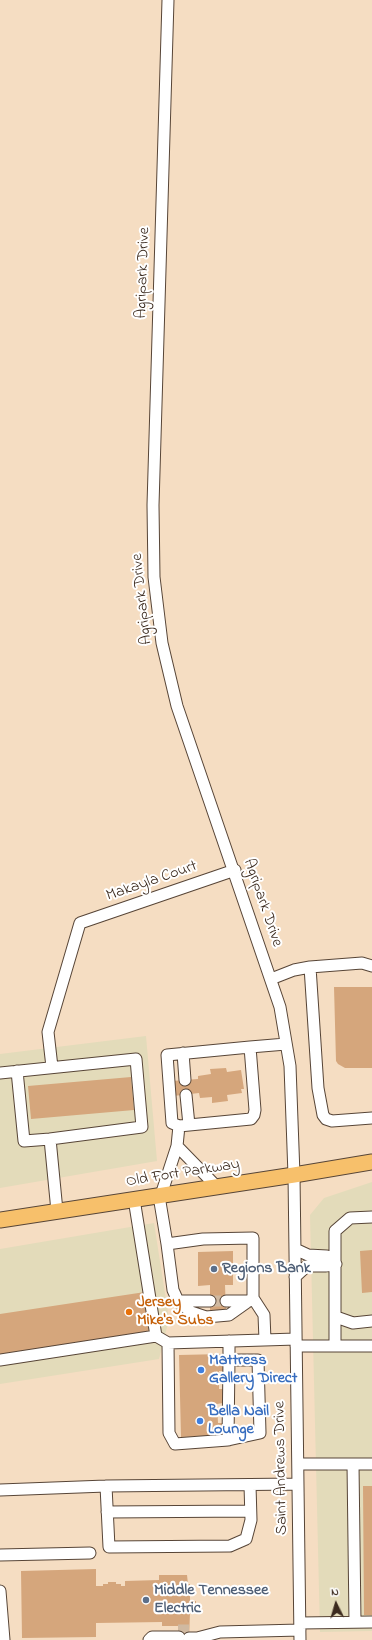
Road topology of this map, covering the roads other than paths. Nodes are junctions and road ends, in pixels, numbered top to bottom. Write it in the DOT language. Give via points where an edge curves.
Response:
graph roads {
  1 [pos="168,0"];
  2 [pos="235,870"];
  3 [pos="372,966"];
  4 [pos="310,967"];
  5 [pos="271,979"];
  6 [pos="286,1044"];
  7 [pos="250,1047"];
  8 [pos="183,1053"];
  9 [pos="52,1068"];
  10 [pos="17,1071"];
  11 [pos="0,1073"];
  12 [pos="185,1080"];
  13 [pos="186,1094"];
  14 [pos="372,1118"];
  15 [pos="184,1125"];
  16 [pos="50,1139"];
  17 [pos="177,1146"];
  18 [pos="372,1162"];
  19 [pos="294,1175"];
  20 [pos="218,1187"];
  21 [pos="160,1196"];
  22 [pos="134,1199"];
  23 [pos="57,1211"];
  24 [pos="0,1216"];
  25 [pos="372,1217"];
  26 [pos="0,1220"];
  27 [pos="167,1244"];
  28 [pos="295,1249"];
  29 [pos="336,1264"];
  30 [pos="295,1277"];
  31 [pos="251,1299"];
  32 [pos="178,1301"];
  33 [pos="210,1301"];
  34 [pos="226,1301"];
  35 [pos="336,1318"];
  36 [pos="372,1321"];
  37 [pos="156,1336"];
  38 [pos="265,1340"];
  39 [pos="229,1341"];
  40 [pos="168,1343"];
  41 [pos="296,1343"];
  42 [pos="335,1346"];
  43 [pos="372,1346"];
  44 [pos="0,1360"];
  45 [pos="229,1360"];
  46 [pos="228,1440"];
  47 [pos="298,1464"];
  48 [pos="353,1464"];
  49 [pos="372,1464"];
  50 [pos="298,1484"];
  51 [pos="250,1485"];
  52 [pos="106,1486"];
  53 [pos="0,1490"];
  54 [pos="250,1510"];
  55 [pos="108,1512"];
  56 [pos="90,1553"];
  57 [pos="0,1555"];
  58 [pos="0,1591"];
  59 [pos="355,1622"];
  60 [pos="372,1622"];
  61 [pos="300,1631"];
  62 [pos="188,1636"];
  63 [pos="151,1639"];
  64 [pos="4,1640"];
  1 -- 2 [label="street, Agripark Drive" via="153,505 154,577 162,643 177,706"];
  2 -- 5 [label="street, Agripark Drive"];
  2 -- 9 [label="street, Makayla Court" via="80,923 48,1032"];
  3 -- 4 [label="street" via="362,963"];
  4 -- 5 [label="street"];
  4 -- 14 [label="street" via="318,1088 323,1115 332,1121"];
  5 -- 6 [label="street, Agripark Drive" via="280,1007"];
  6 -- 7 [label="street"];
  6 -- 19 [label="street, Agripark Drive" via="290,1066"];
  7 -- 8 [label="street"];
  7 -- 15 [label="street" via="255,1110 251,1119"];
  8 -- 12 [label="street"];
  8 -- 15 [label="street" via="167,1055 172,1123"];
  9 -- 10 [label="street"];
  9 -- 16 [label="street" via="136,1059 142,1127"];
  10 -- 11 [label="street"];
  10 -- 16 [label="street" via="24,1141"];
  13 -- 15 [label="street"];
  15 -- 17 [label="street"];
  16 -- 23 [label="street"];
  17 -- 20 [label="street"];
  17 -- 21 [label="street"];
  18 -- 19 [label="main road, Old Fort Parkway"];
  19 -- 20 [label="main road, Old Fort Parkway"];
  19 -- 28 [label="street, Saint Andrews Drive"];
  20 -- 21 [label="main road, Old Fort Parkway"];
  21 -- 22 [label="main road, Old Fort Parkway"];
  21 -- 27 [label="street"];
  22 -- 23 [label="main road, Old Fort Parkway"];
  22 -- 37 [label="street"];
  23 -- 26 [label="main road, Old Fort Parkway"];
  24 -- 26 [label="street"];
  25 -- 29 [label="street" via="350,1218 335,1231"];
  27 -- 31 [label="street" via="253,1238"];
  27 -- 32 [label="street" via="173,1290"];
  28 -- 29 [label="street" via="308,1255 327,1256"];
  28 -- 30 [label="street, Saint Andrews Drive"];
  29 -- 30 [label="street" via="307,1266"];
  29 -- 35 [label="street"];
  30 -- 41 [label="street, Saint Andrews Drive"];
  31 -- 32 [label="street" via="229,1314 206,1317 191,1312"];
  31 -- 34 [label="street"];
  31 -- 38 [label="street" via="264,1315"];
  32 -- 33 [label="street"];
  35 -- 36 [label="street" via="353,1323"];
  35 -- 42 [label="street"];
  37 -- 40 [label="street"];
  37 -- 44 [label="street"];
  38 -- 39 [label="street"];
  38 -- 41 [label="street"];
  39 -- 40 [label="street"];
  39 -- 45 [label="street"];
  40 -- 46 [label="street" via="170,1433 175,1444"];
  41 -- 42 [label="street"];
  41 -- 47 [label="street, Saint Andrews Drive"];
  42 -- 43 [label="street"];
  45 -- 46 [label="street"];
  45 -- 46 [label="street" via="258,1360 260,1433"];
  47 -- 48 [label="street"];
  47 -- 50 [label="street, Saint Andrews Drive"];
  48 -- 49 [label="street"];
  48 -- 59 [label="street"];
  50 -- 51 [label="street"];
  50 -- 61 [label="street, Saint Andrews Drive"];
  51 -- 52 [label="street"];
  51 -- 54 [label="street"];
  52 -- 53 [label="street"];
  52 -- 55 [label="street"];
  54 -- 55 [label="street"];
  54 -- 55 [label="street" via="251,1520 246,1539 230,1546 109,1547"];
  56 -- 57 [label="street"];
  58 -- 64 [label="street"];
  59 -- 60 [label="street"];
  59 -- 61 [label="street"];
  61 -- 62 [label="street" via="216,1632"];
  62 -- 63 [label="street"];
}
